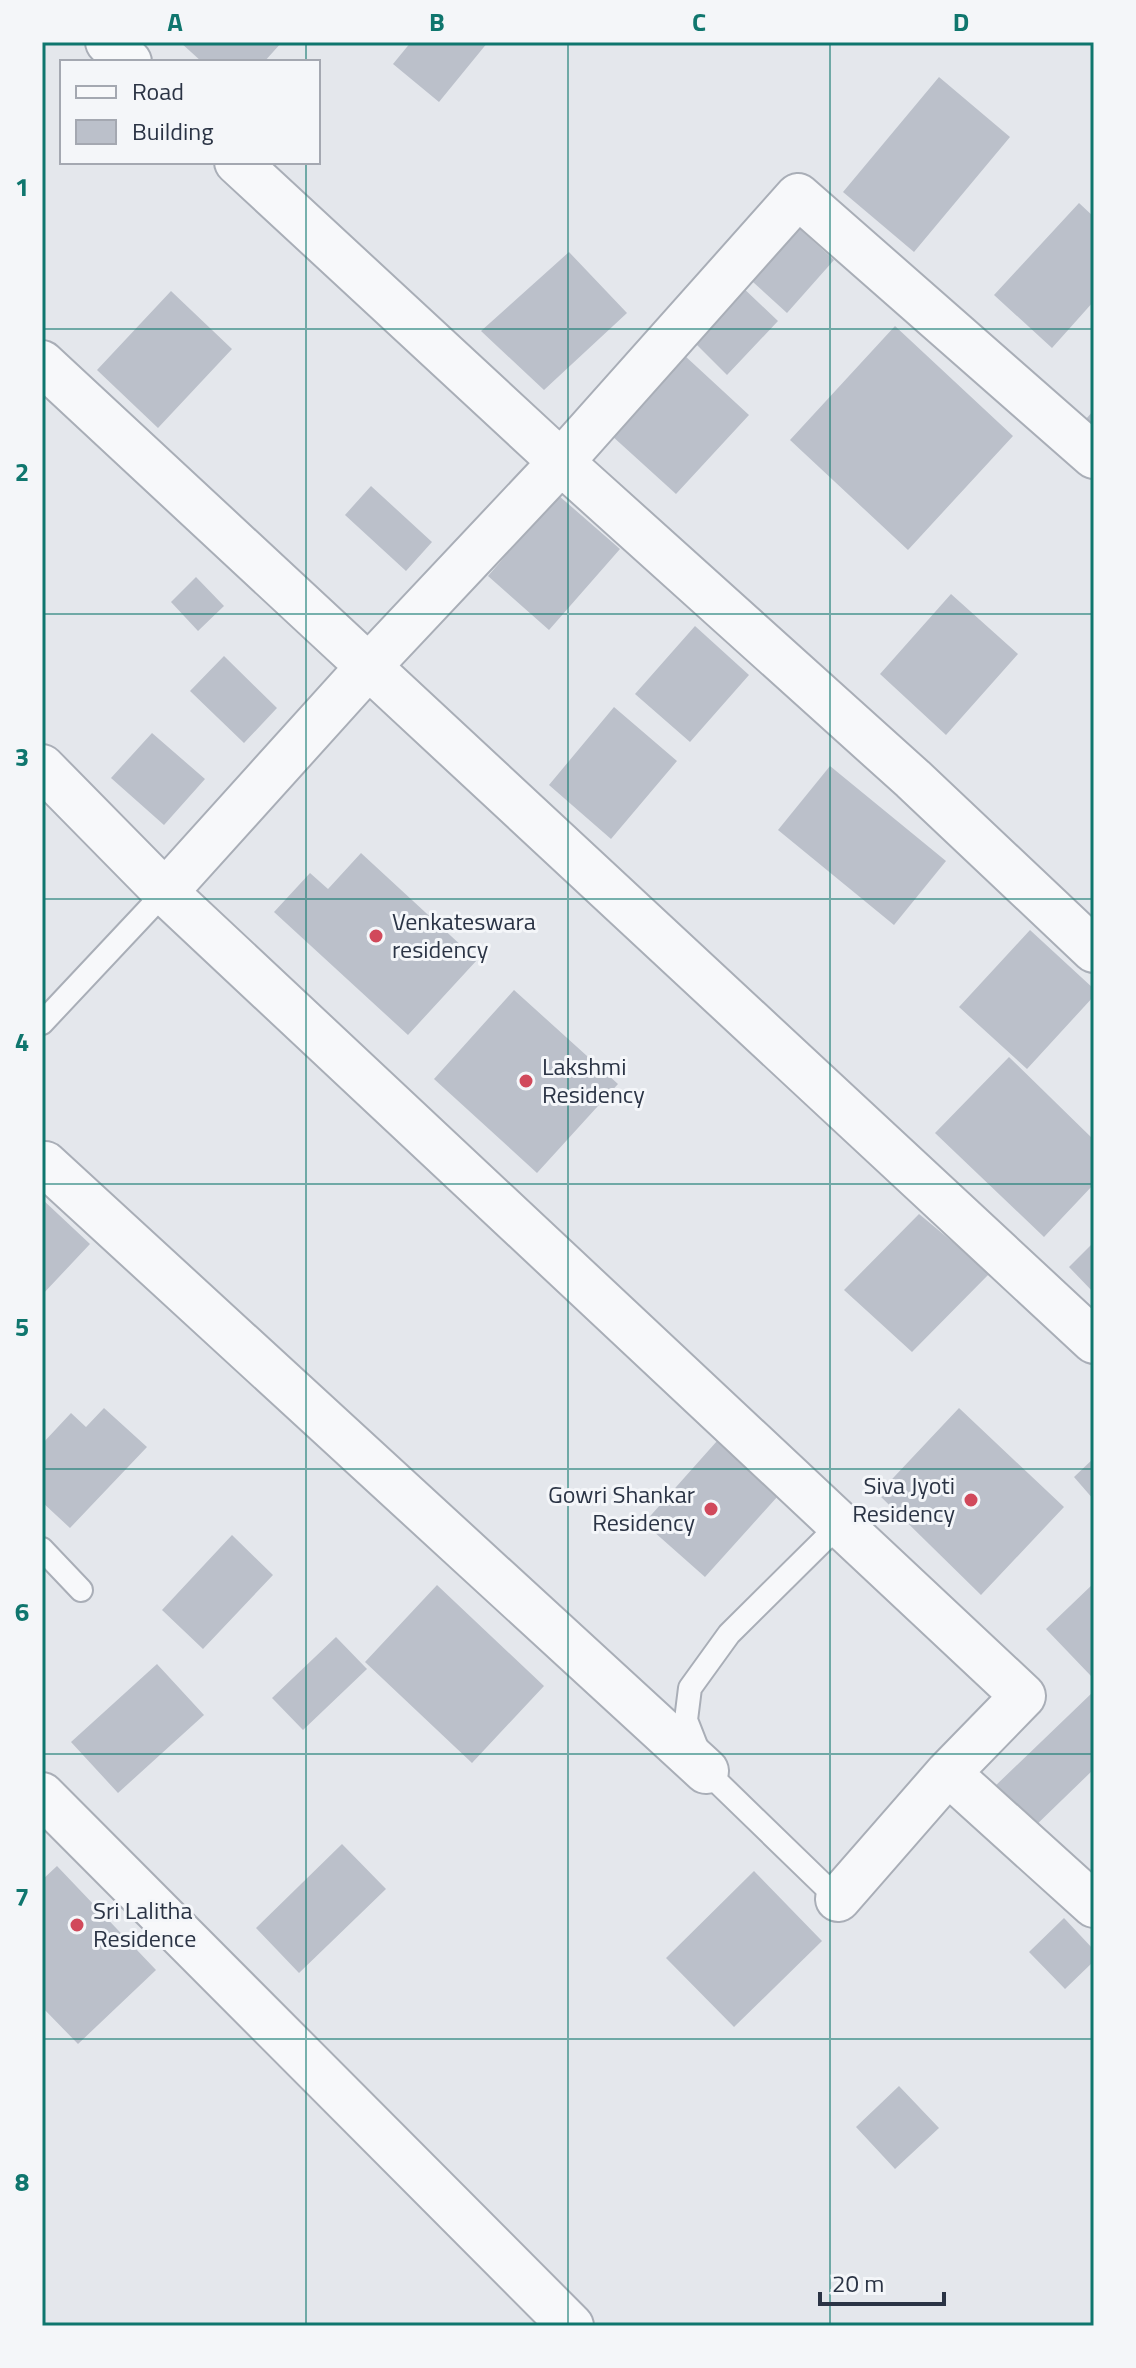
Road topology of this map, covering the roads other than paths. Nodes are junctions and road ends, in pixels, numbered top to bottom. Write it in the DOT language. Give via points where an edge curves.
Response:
graph roads {
  1 [pos="108,42"];
  2 [pos="127,60"];
  3 [pos="239,164"];
  4 [pos="42,363"];
  5 [pos="1094,456"];
  6 [pos="561,462"];
  7 [pos="369,666"];
  8 [pos="42,767"];
  9 [pos="165,892"];
  10 [pos="1094,950"];
  11 [pos="42,1023"];
  12 [pos="45,1164"];
  13 [pos="1094,1341"];
  14 [pos="840,1524"];
  15 [pos="42,1549"];
  16 [pos="81,1590"];
  17 [pos="706,1771"];
  18 [pos="948,1773"];
  19 [pos="42,1795"];
  20 [pos="838,1899"];
  21 [pos="1094,1905"];
  22 [pos="571,2326"];
  1 -- 2 [label="street"];
  3 -- 6 [label="street"];
  4 -- 7 [label="street"];
  5 -- 6 [label="street" via="798,196"];
  6 -- 7 [label="street"];
  6 -- 10 [label="street"];
  7 -- 9 [label="street"];
  7 -- 13 [label="street"];
  8 -- 9 [label="street"];
  9 -- 11 [label="lane"];
  9 -- 14 [label="street"];
  12 -- 17 [label="street"];
  14 -- 17 [label="lane" via="729,1634 690,1688 686,1720"];
  14 -- 18 [label="street" via="1023,1696"];
  15 -- 16 [label="lane"];
  17 -- 20 [label="lane"];
  18 -- 20 [label="street"];
  18 -- 21 [label="street"];
  19 -- 22 [label="street"];
}
